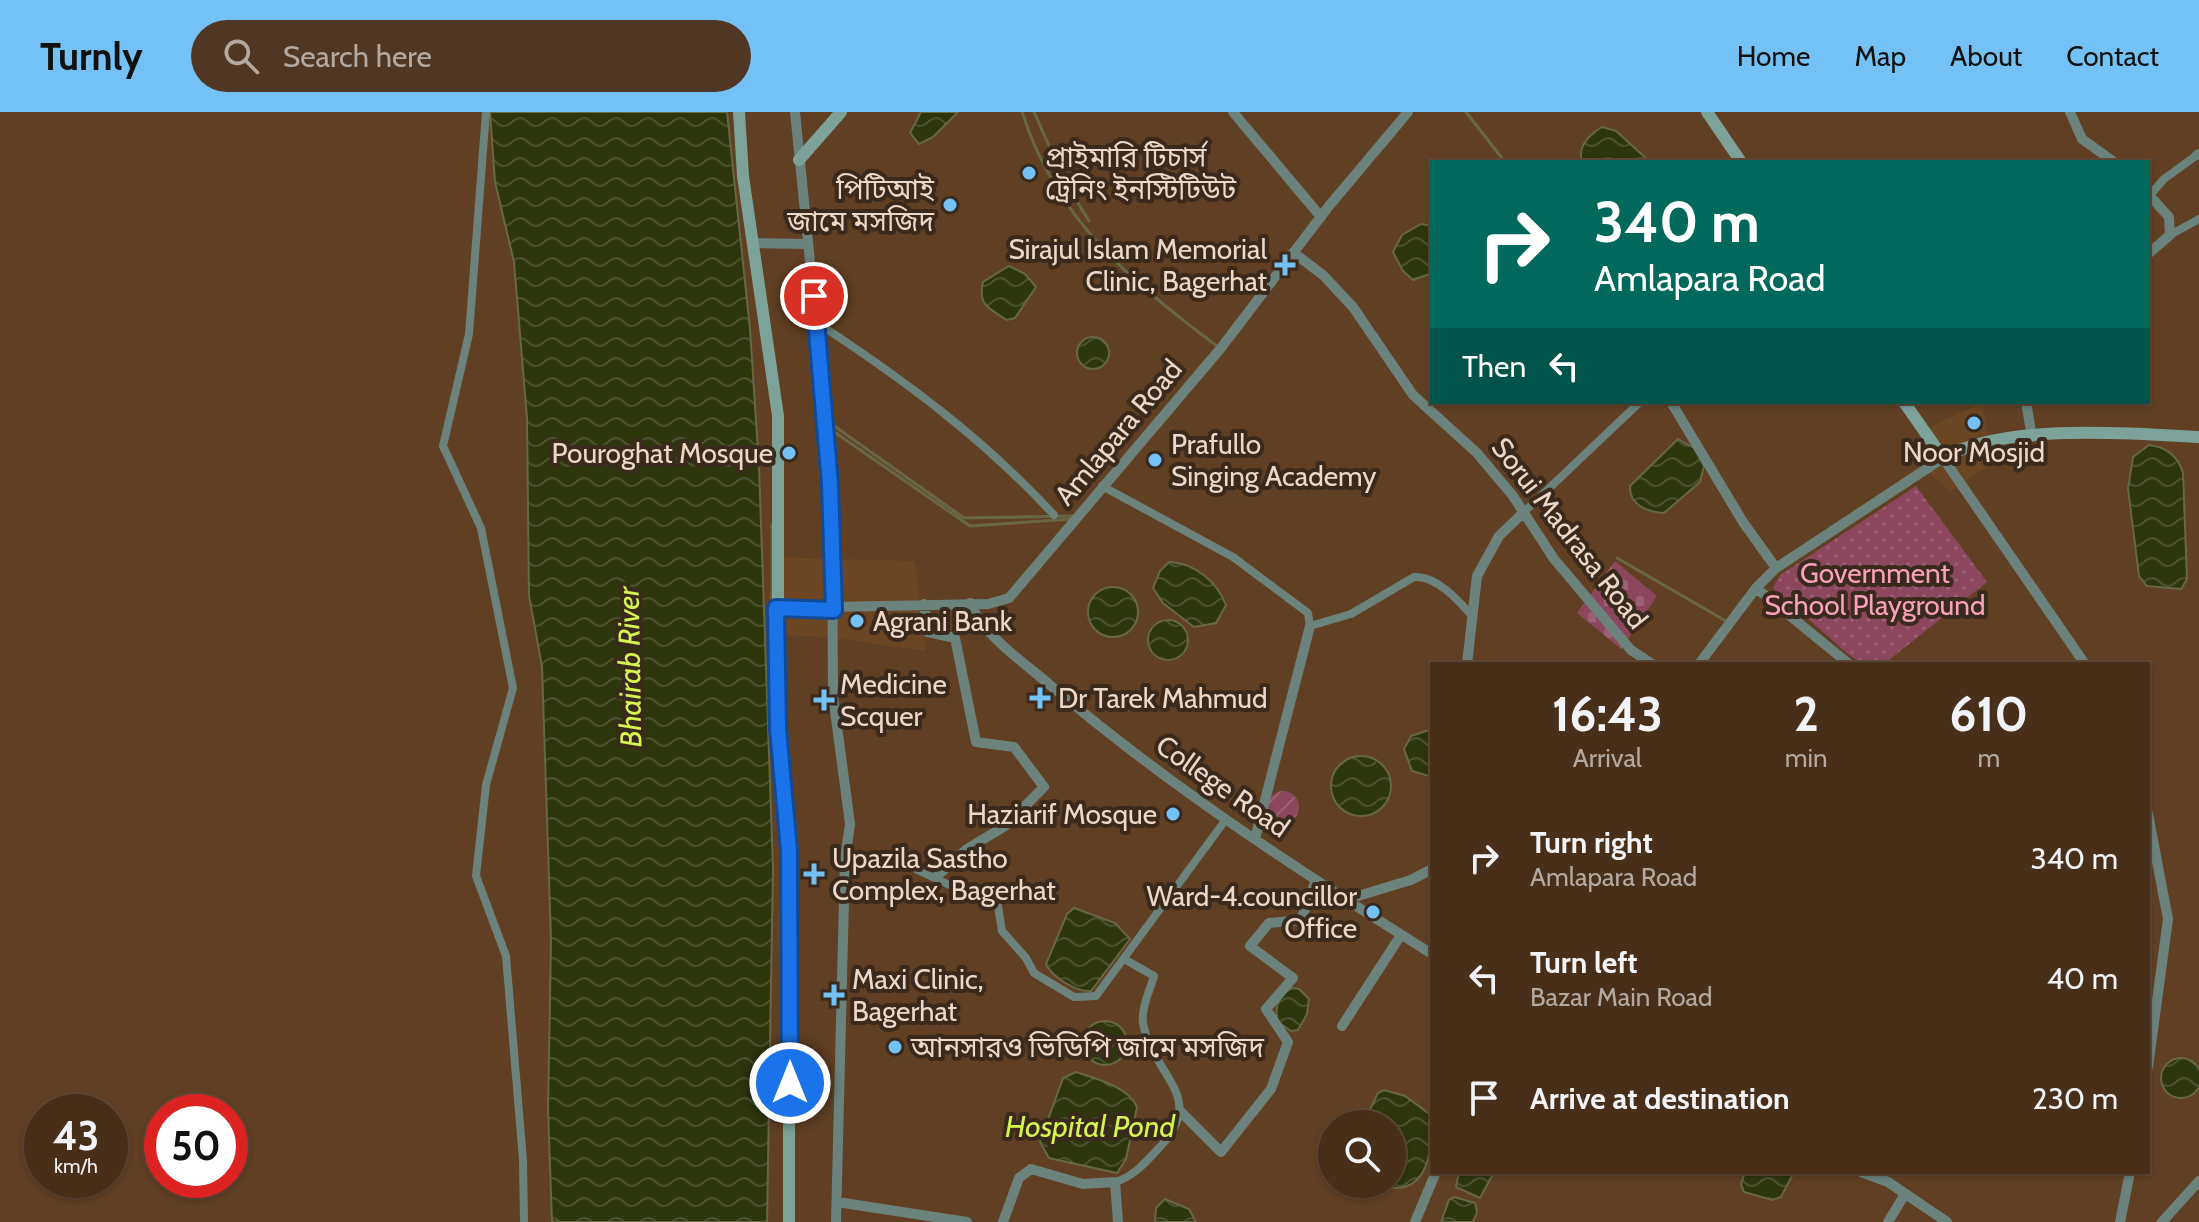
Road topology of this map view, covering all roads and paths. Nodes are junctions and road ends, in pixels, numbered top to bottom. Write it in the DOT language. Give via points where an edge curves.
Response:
graph roads {
  1 [pos="486,112"];
  2 [pos="739,112"];
  3 [pos="795,112"];
  4 [pos="841,112"];
  5 [pos="1233,112"];
  6 [pos="1408,112"];
  7 [pos="1707,112"];
  8 [pos="2070,112"];
  9 [pos="2198,154"];
  10 [pos="799,160"];
  11 [pos="1740,160"];
  12 [pos="2111,160"];
  13 [pos="2150,193"];
  14 [pos="2150,195"];
  15 [pos="1321,217"];
  16 [pos="2199,219"];
  17 [pos="2170,235"];
  18 [pos="753,243"];
  19 [pos="808,244"];
  20 [pos="2150,252"];
  21 [pos="1294,253"];
  22 [pos="816,322"];
  23 [pos="1638,404"];
  24 [pos="1672,404"];
  25 [pos="1905,404"];
  26 [pos="2026,404"];
  27 [pos="2032,437"];
  28 [pos="2199,437"];
  29 [pos="1943,458"];
  30 [pos="1102,486"];
  31 [pos="1524,512"];
  32 [pos="1054,515"];
  33 [pos="1776,568"];
  34 [pos="1756,588"];
  35 [pos="970,603"];
  36 [pos="924,604"];
  37 [pos="776,608"];
  38 [pos="834,610"];
  39 [pos="1472,616"];
  40 [pos="1310,626"];
  41 [pos="1467,662"];
  42 [pos="1649,662"];
  43 [pos="1700,662"];
  44 [pos="1847,662"];
  45 [pos="2084,662"];
  46 [pos="1224,822"];
  47 [pos="2150,824"];
  48 [pos="1255,839"];
  49 [pos="845,859"];
  50 [pos="1430,870"];
  51 [pos="937,876"];
  52 [pos="1316,880"];
  53 [pos="1348,899"];
  54 [pos="1401,935"];
  55 [pos="1430,953"];
  56 [pos="1124,959"];
  57 [pos="1342,1026"];
  58 [pos="2150,1052"];
  59 [pos="1181,1112"];
  60 [pos="1435,1174"];
  61 [pos="1868,1174"];
  62 [pos="2130,1174"];
  63 [pos="2199,1181"];
  64 [pos="1115,1182"];
  65 [pos="1905,1194"];
  66 [pos="837,1202"];
  67 [pos="524,1222"];
  68 [pos="789,1222"];
  69 [pos="836,1222"];
  70 [pos="967,1222"];
  71 [pos="1003,1222"];
  72 [pos="1118,1222"];
  73 [pos="1415,1222"];
  74 [pos="1888,1222"];
  75 [pos="1947,1222"];
  76 [pos="2120,1222"];
  77 [pos="2162,1222"];
  1 -- 67 [label="street" via="469,334 443,446 481,528 513,688 486,785 476,876 506,956"];
  2 -- 18 [label="main road"];
  3 -- 10 [label="street"];
  4 -- 10 [label="main road"];
  5 -- 15 [label="street"];
  6 -- 15 [label="street, Amlapara Road"];
  7 -- 11 [label="main road"];
  8 -- 12 [label="street" via="2082,139"];
  9 -- 13 [label="street"];
  10 -- 19 [label="street"];
  14 -- 17 [label="street" via="2169,217"];
  15 -- 21 [label="street, Amlapara Road"];
  16 -- 17 [label="street"];
  17 -- 20 [label="street"];
  18 -- 19 [label="street"];
  18 -- 37 [label="main road" via="778,416"];
  19 -- 22 [label="street"];
  21 -- 30 [label="street, Amlapara Road" via="1221,348"];
  21 -- 31 [label="street, Sorui Madrasa Road" via="1353,307 1413,395 1477,453"];
  22 -- 32 [label="street" via="971,432"];
  22 -- 38 [label="street" via="831,497"];
  23 -- 31 [label="street"];
  24 -- 33 [label="street"];
  25 -- 29 [label="main road"];
  26 -- 27 [label="street"];
  27 -- 28 [label="main road" via="2095,431"];
  27 -- 29 [label="main road" via="1969,446"];
  29 -- 33 [label="street"];
  29 -- 45 [label="street"];
  30 -- 35 [label="street, Amlapara Road" via="1015,592 1001,602"];
  30 -- 40 [label="street" via="1233,557 1308,613"];
  31 -- 39 [label="street" via="1486,555 1477,576"];
  31 -- 42 [label="street, Sorui Madrasa Road" via="1554,559 1631,650"];
  33 -- 34 [label="street"];
  34 -- 43 [label="street"];
  34 -- 44 [label="street"];
  35 -- 36 [label="street, Amlapara Road"];
  35 -- 46 [label="street, College Road" via="977,619 1025,664"];
  36 -- 38 [label="street, Amlapara Road"];
  36 -- 51 [label="street" via="928,632 955,638 976,742 1014,747 1044,787 1005,826"];
  37 -- 38 [label="street, Amlapara Road"];
  37 -- 68 [label="main road" via="778,729 789,850"];
  38 -- 49 [label="street" via="833,696 850,824"];
  39 -- 40 [label="street" via="1456,597 1421,576 1351,614"];
  39 -- 41 [label="street"];
  40 -- 48 [label="street"];
  46 -- 48 [label="street, College Road"];
  46 -- 56 [label="street"];
  47 -- 58 [label="street" via="2168,919"];
  48 -- 52 [label="street, College Road"];
  49 -- 51 [label="street" via="909,866"];
  49 -- 66 [label="street"];
  50 -- 53 [label="street"];
  51 -- 56 [label="street" via="979,899 997,900 1002,931 1034,973 1074,997 1096,996"];
  52 -- 53 [label="street, College Road"];
  52 -- 59 [label="street" via="1301,920 1269,923 1250,946 1293,978 1266,1009 1288,1042 1271,1089 1221,1152"];
  53 -- 54 [label="street, College Road"];
  54 -- 55 [label="street, College Road"];
  54 -- 57 [label="street"];
  56 -- 59 [label="street" via="1154,976 1143,1026 1152,1053 1173,1083"];
  59 -- 64 [label="street" via="1170,1138 1128,1178"];
  60 -- 73 [label="street"];
  61 -- 65 [label="street"];
  62 -- 76 [label="street"];
  63 -- 77 [label="street"];
  64 -- 71 [label="street" via="1083,1184 1026,1169"];
  64 -- 72 [label="street"];
  65 -- 74 [label="street"];
  65 -- 75 [label="street"];
  66 -- 69 [label="street"];
  66 -- 70 [label="street"];
}
